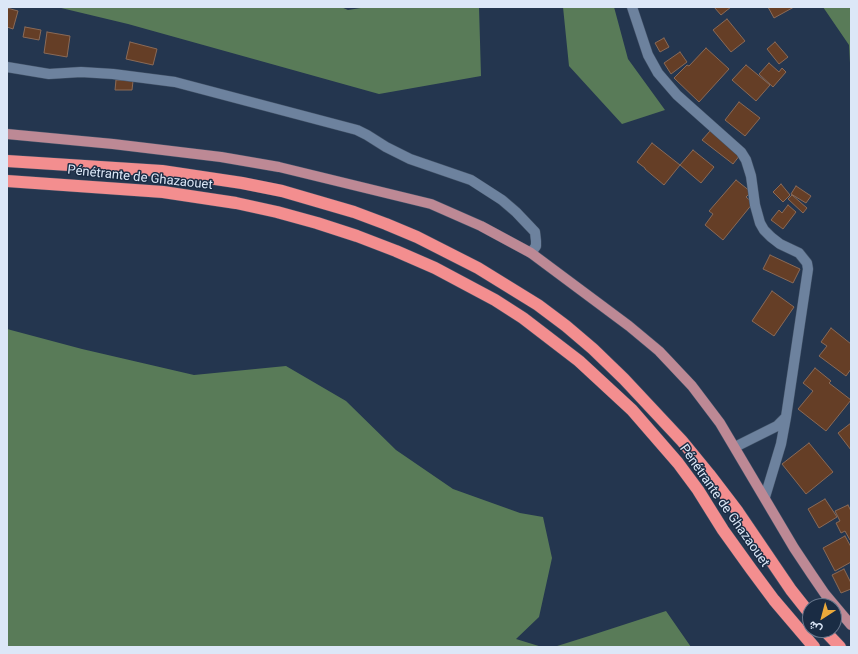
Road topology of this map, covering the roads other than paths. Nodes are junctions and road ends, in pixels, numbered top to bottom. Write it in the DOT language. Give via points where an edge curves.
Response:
graph roads {
  1 [pos="632,7"];
  2 [pos="7,67"];
  3 [pos="7,134"];
  4 [pos="7,161"];
  5 [pos="7,181"];
  6 [pos="531,253"];
  7 [pos="786,417"];
  8 [pos="736,447"];
  9 [pos="765,497"];
  10 [pos="802,604"];
  11 [pos="851,625"];
  12 [pos="832,638"];
  13 [pos="814,647"];
  14 [pos="840,647"];
  1 -- 7 [label="street" via="648,55 658,73 677,95 741,152 746,160 755,205 764,230 780,244 799,253 807,263"];
  2 -- 6 [label="street" via="48,74 113,74 175,82 356,130 410,159 471,180 502,200 535,232 536,246"];
  3 -- 6 [label="main road" via="113,144 279,166 431,204 481,226"];
  4 -- 10 [label="highway, Pénétrante de Ghazaouet" via="162,171 282,192 386,224 478,268 532,301 566,326 624,379 709,474"];
  5 -- 13 [label="highway, Pénétrante de Ghazaouet" via="163,192 221,200 277,212 357,236 396,251 435,268 495,300 579,361 632,410 678,463 751,569"];
  6 -- 8 [label="main road" via="659,351 702,398"];
  7 -- 8 [label="street" via="777,426"];
  7 -- 9 [label="street"];
  8 -- 9 [label="main road"];
  9 -- 11 [label="main road" via="816,582"];
  12 -- 14 [label="highway"];
}
